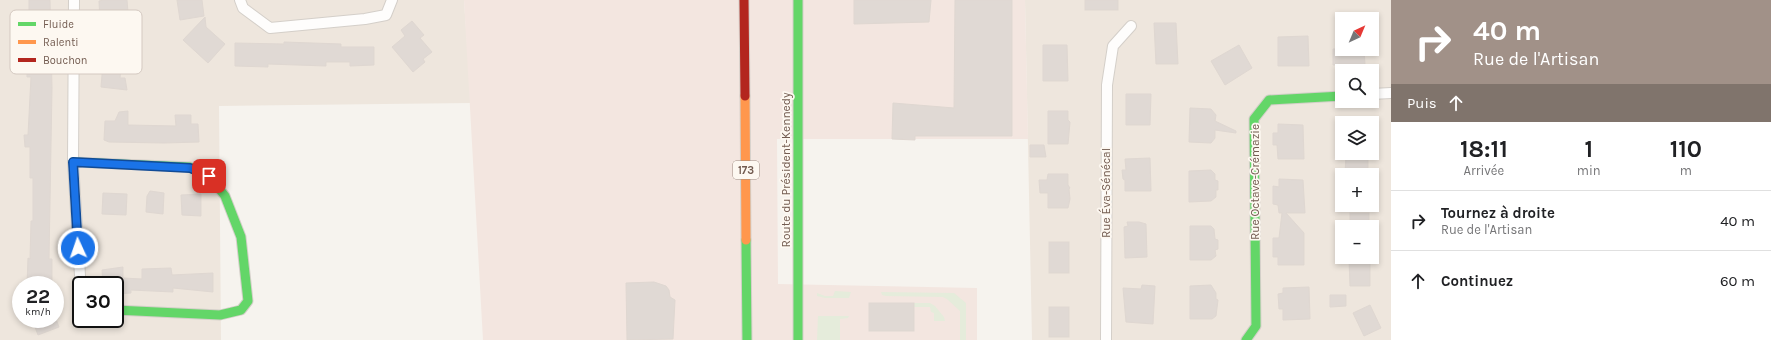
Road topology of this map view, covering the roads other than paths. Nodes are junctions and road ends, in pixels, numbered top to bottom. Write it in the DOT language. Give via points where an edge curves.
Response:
graph roads {
  1 [pos="74,0"];
  2 [pos="240,0"];
  3 [pos="392,0"];
  4 [pos="744,0"];
  5 [pos="798,0"];
  6 [pos="74,10"];
  7 [pos="1131,26"];
  8 [pos="74,74"];
  9 [pos="1391,93"];
  10 [pos="1379,94"];
  11 [pos="1335,96"];
  12 [pos="73,162"];
  13 [pos="80,276"];
  14 [pos="124,310"];
  15 [pos="747,340"];
  16 [pos="798,340"];
  17 [pos="1106,340"];
  18 [pos="1246,340"];
  1 -- 6 [label="street"];
  2 -- 3 [label="street" via="243,8 270,28 386,15"];
  4 -- 15 [label="street, 173"];
  5 -- 16 [label="street, Route du Président-Kennedy"];
  7 -- 17 [label="street, Rue Éva-Sénécal" via="1113,46 1107,85"];
  8 -- 12 [label="street"];
  9 -- 10 [label="street"];
  11 -- 18 [label="street, Rue Octave-Crémazie" via="1269,100 1254,119 1256,326"];
  12 -- 13 [label="street"];
  12 -- 14 [label="street" via="190,168 209,176 225,196 241,237 248,301 241,310 220,315"];
}
